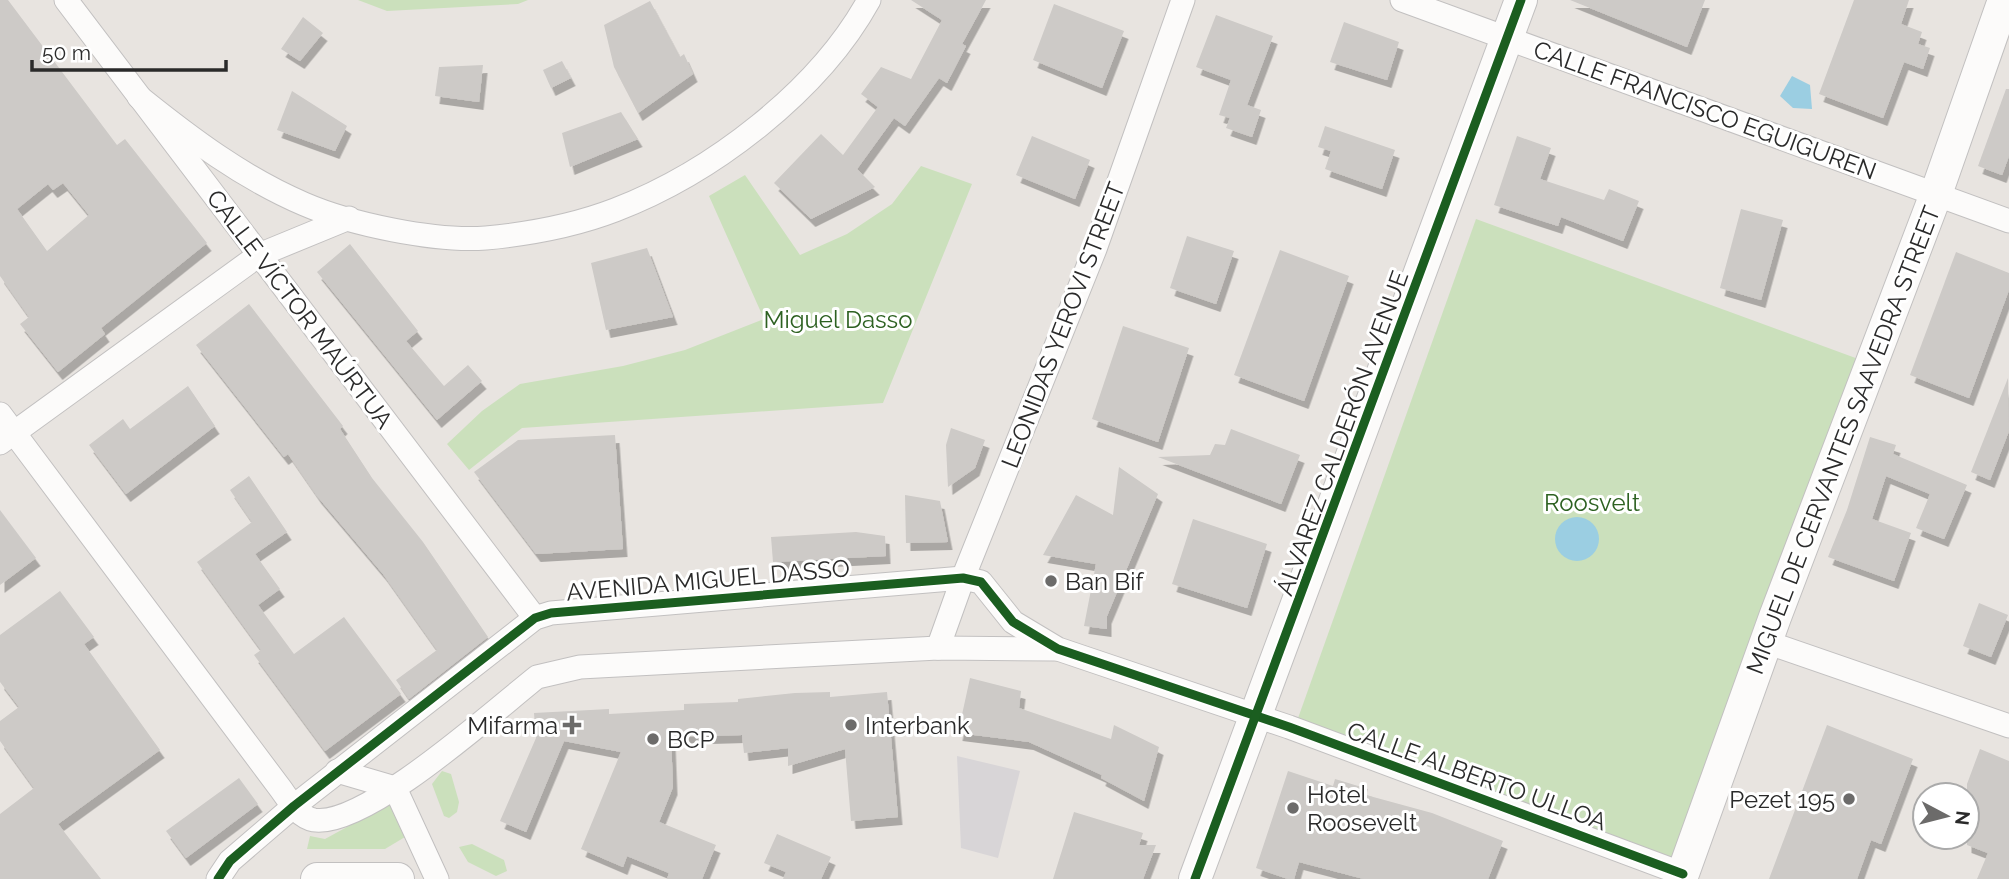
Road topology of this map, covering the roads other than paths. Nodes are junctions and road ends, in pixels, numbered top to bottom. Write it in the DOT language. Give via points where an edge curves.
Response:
graph roads {
  1 [pos="65,0"];
  2 [pos="869,0"];
  3 [pos="1183,0"];
  4 [pos="1402,0"];
  5 [pos="1521,0"];
  6 [pos="2004,0"];
  7 [pos="1508,38"];
  8 [pos="139,97"];
  9 [pos="1936,194"];
  10 [pos="349,218"];
  11 [pos="2009,221"];
  12 [pos="259,254"];
  13 [pos="0,414"];
  14 [pos="7,438"];
  15 [pos="963,578"];
  16 [pos="535,618"];
  17 [pos="1766,642"];
  18 [pos="939,648"];
  19 [pos="1058,649"];
  20 [pos="1257,716"];
  21 [pos="2009,726"];
  22 [pos="337,771"];
  23 [pos="395,788"];
  24 [pos="293,806"];
  25 [pos="1682,876"];
  26 [pos="218,879"];
  27 [pos="317,879"];
  28 [pos="398,879"];
  29 [pos="437,879"];
  30 [pos="1195,879"];
  1 -- 8 [label="street, CALLE VÍCTOR MAÚRTUA"];
  2 -- 10 [label="street" via="833,52 749,134 702,166 615,210 570,224 484,238 397,231"];
  3 -- 15 [label="street, LEONIDAS YEROVI STREET" via="1095,249"];
  4 -- 7 [label="street, CALLE FRANCISCO EGUIGUREN"];
  5 -- 7 [label="street, ÁLVAREZ CALDERÓN AVENUE"];
  6 -- 9 [label="street, MIGUEL DE CERVANTES SAAVEDRA STREET"];
  7 -- 9 [label="street, CALLE FRANCISCO EGUIGUREN"];
  7 -- 20 [label="street, ÁLVAREZ CALDERÓN AVENUE"];
  8 -- 10 [label="street" via="226,162 305,205"];
  8 -- 12 [label="street, CALLE VÍCTOR MAÚRTUA"];
  9 -- 11 [label="street, CALLE FRANCISCO EGUIGUREN"];
  9 -- 17 [label="street, MIGUEL DE CERVANTES SAAVEDRA STREET"];
  10 -- 12 [label="street"];
  12 -- 14 [label="street"];
  12 -- 16 [label="street, CALLE VÍCTOR MAÚRTUA"];
  13 -- 14 [label="street"];
  14 -- 24 [label="street"];
  15 -- 16 [label="street, AVENIDA MIGUEL DASSO"];
  15 -- 18 [label="street, LEONIDAS YEROVI STREET"];
  15 -- 19 [label="street" via="981,582 1013,622"];
  16 -- 22 [label="street, AVENIDA MIGUEL DASSO"];
  17 -- 21 [label="street"];
  17 -- 25 [label="street, MIGUEL DE CERVANTES SAAVEDRA STREET"];
  18 -- 19 [label="street"];
  18 -- 23 [label="street" via="553,672 537,677"];
  19 -- 20 [label="street"];
  20 -- 25 [label="street, CALLE ALBERTO ULLOA"];
  20 -- 30 [label="street, ÁLVAREZ CALDERÓN AVENUE"];
  22 -- 23 [label="street"];
  22 -- 24 [label="street, AVENIDA MIGUEL DASSO"];
  23 -- 24 [label="street" via="355,810 323,820 305,817"];
  23 -- 29 [label="street"];
  24 -- 26 [label="street, AVENIDA MIGUEL DASSO" via="230,861"];
  27 -- 28 [label="street"];
}
